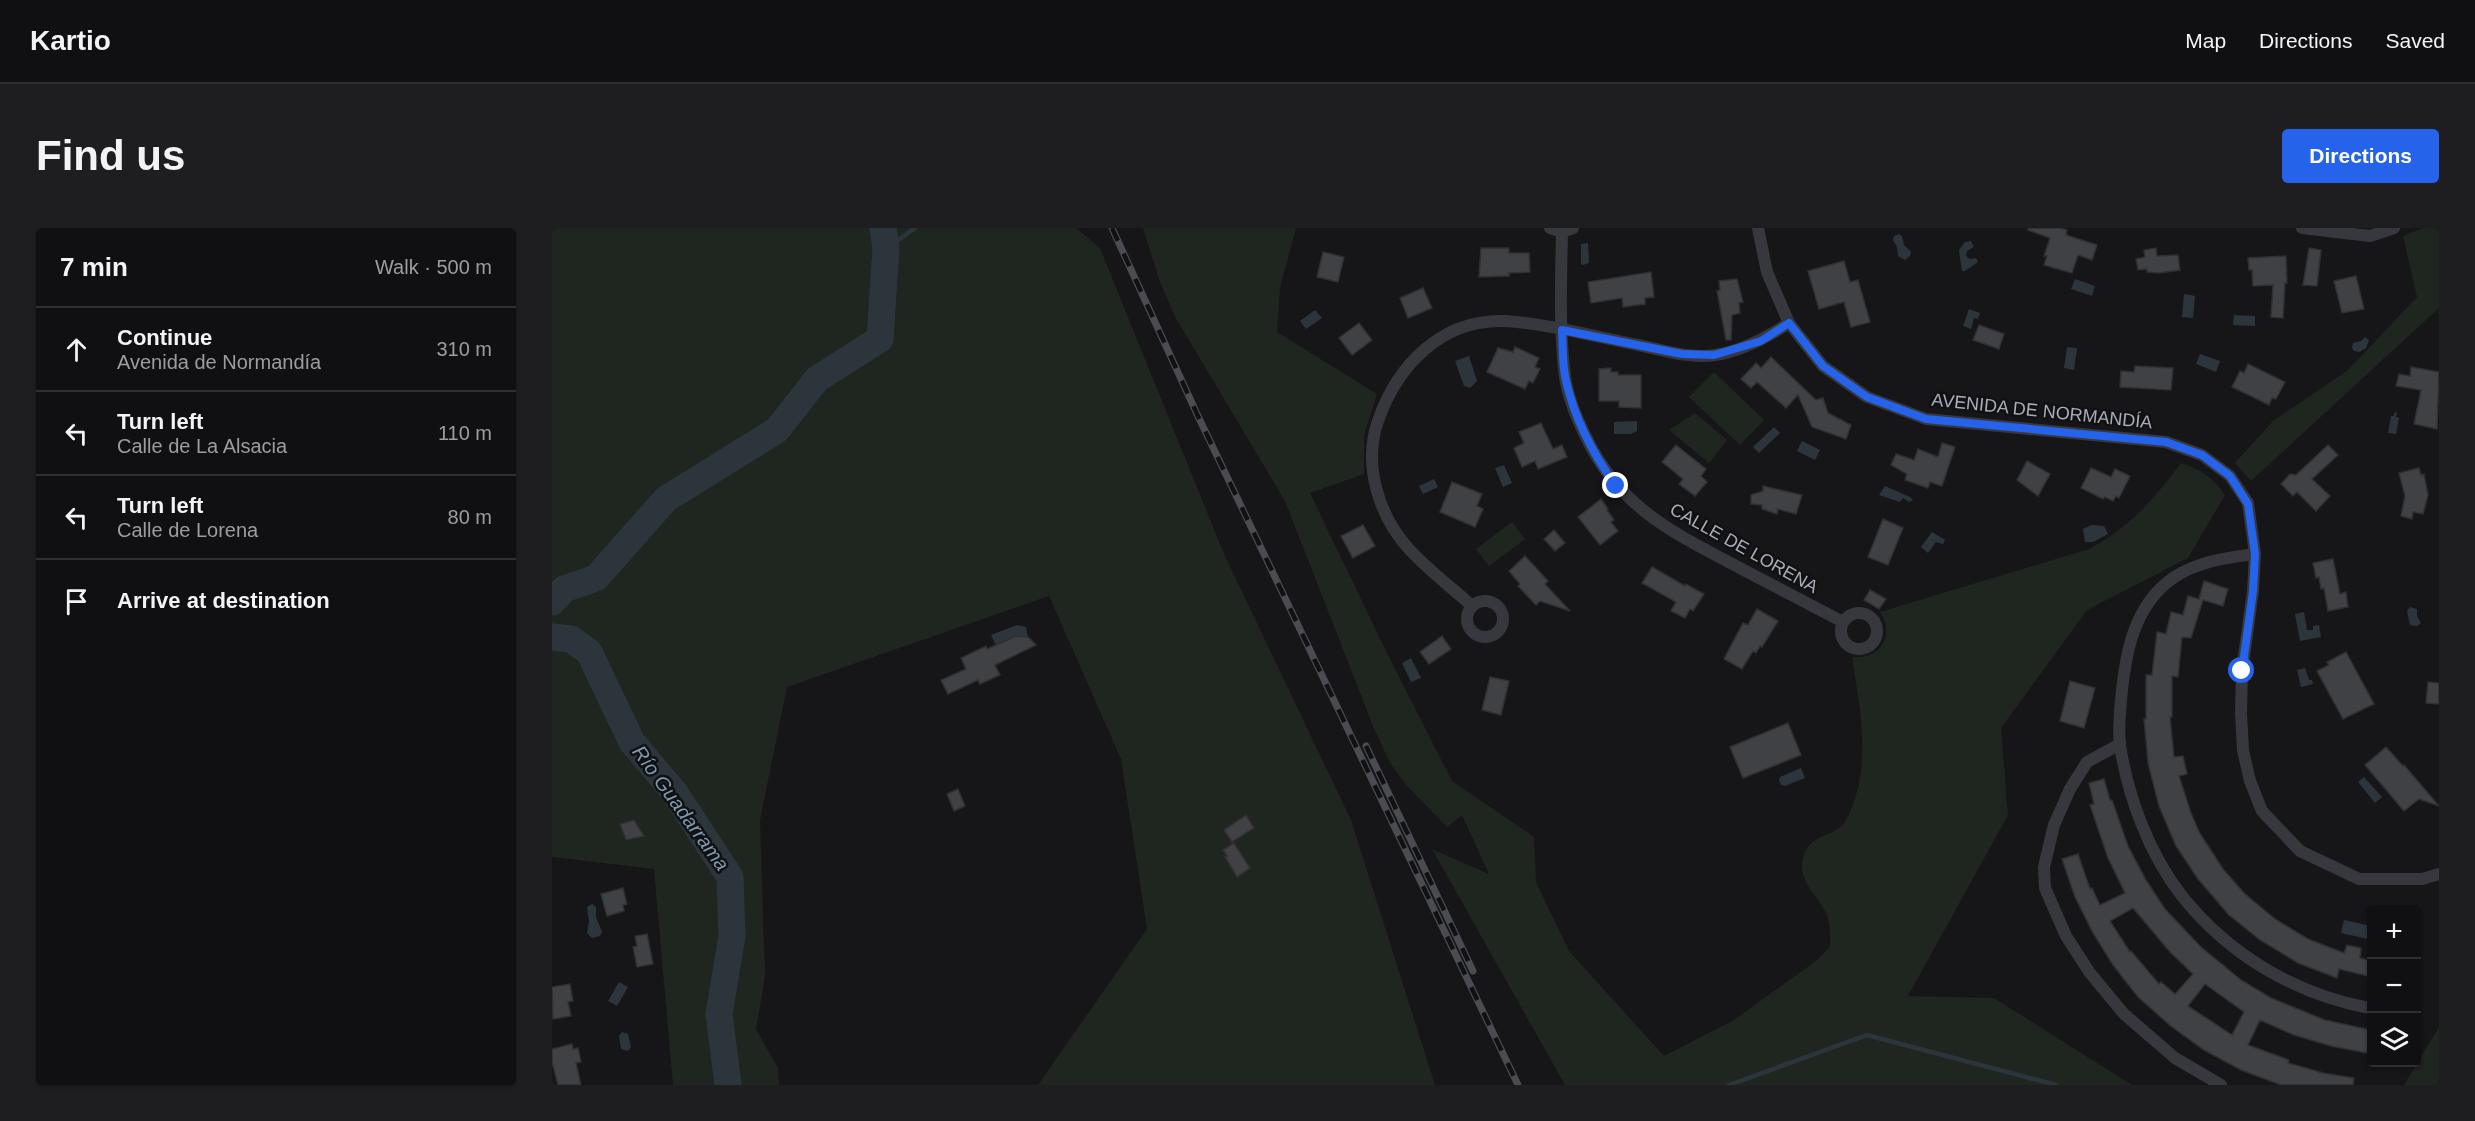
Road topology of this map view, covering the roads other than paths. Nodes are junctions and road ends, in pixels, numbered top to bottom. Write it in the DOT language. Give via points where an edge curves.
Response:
graph roads {
  1 [pos="1758,228"];
  2 [pos="2302,228"];
  3 [pos="2394,228"];
  4 [pos="1562,229"];
  5 [pos="1789,323"];
  6 [pos="1562,330"];
  7 [pos="2255,554"];
  8 [pos="1472,606"];
  9 [pos="1843,622"];
  10 [pos="2120,744"];
  11 [pos="2439,874"];
  12 [pos="2367,1008"];
  13 [pos="2221,1085"];
  1 -- 5 [label="street, AVENIDA DE NORMANDÍA" via="1767,272"];
  2 -- 3 [label="street" via="2370,236"];
  4 -- 6 [label="street, CALLE DE LORENA"];
  5 -- 6 [label="street" via="1761,341 1714,355 1682,354"];
  5 -- 7 [label="street, AVENIDA DE NORMANDÍA" via="1823,366 1867,397 1926,419 2166,442 2202,455 2230,476 2248,504"];
  6 -- 8 [label="street" via="1503,321 1474,325 1442,337 1418,354 1386,396 1375,430 1372,460 1376,491 1388,520 1408,548"];
  6 -- 9 [label="street, CALLE DE LORENA" via="1565,380 1578,421 1596,458 1616,486 1670,531"];
  7 -- 10 [label="street" via="2211,560 2173,578 2150,601 2133,633 2124,664"];
  7 -- 11 [label="street, AVENIDA DE NORMANDÍA" via="2241,713 2243,750 2262,811 2300,851 2359,879 2422,879"];
  10 -- 12 [label="street" via="2132,792 2154,851 2181,895 2218,935 2256,964 2301,988 2344,1004"];
  10 -- 13 [label="street" via="2087,762 2070,789 2051,836 2044,867 2045,888 2066,936 2124,1014 2175,1058"];
}
